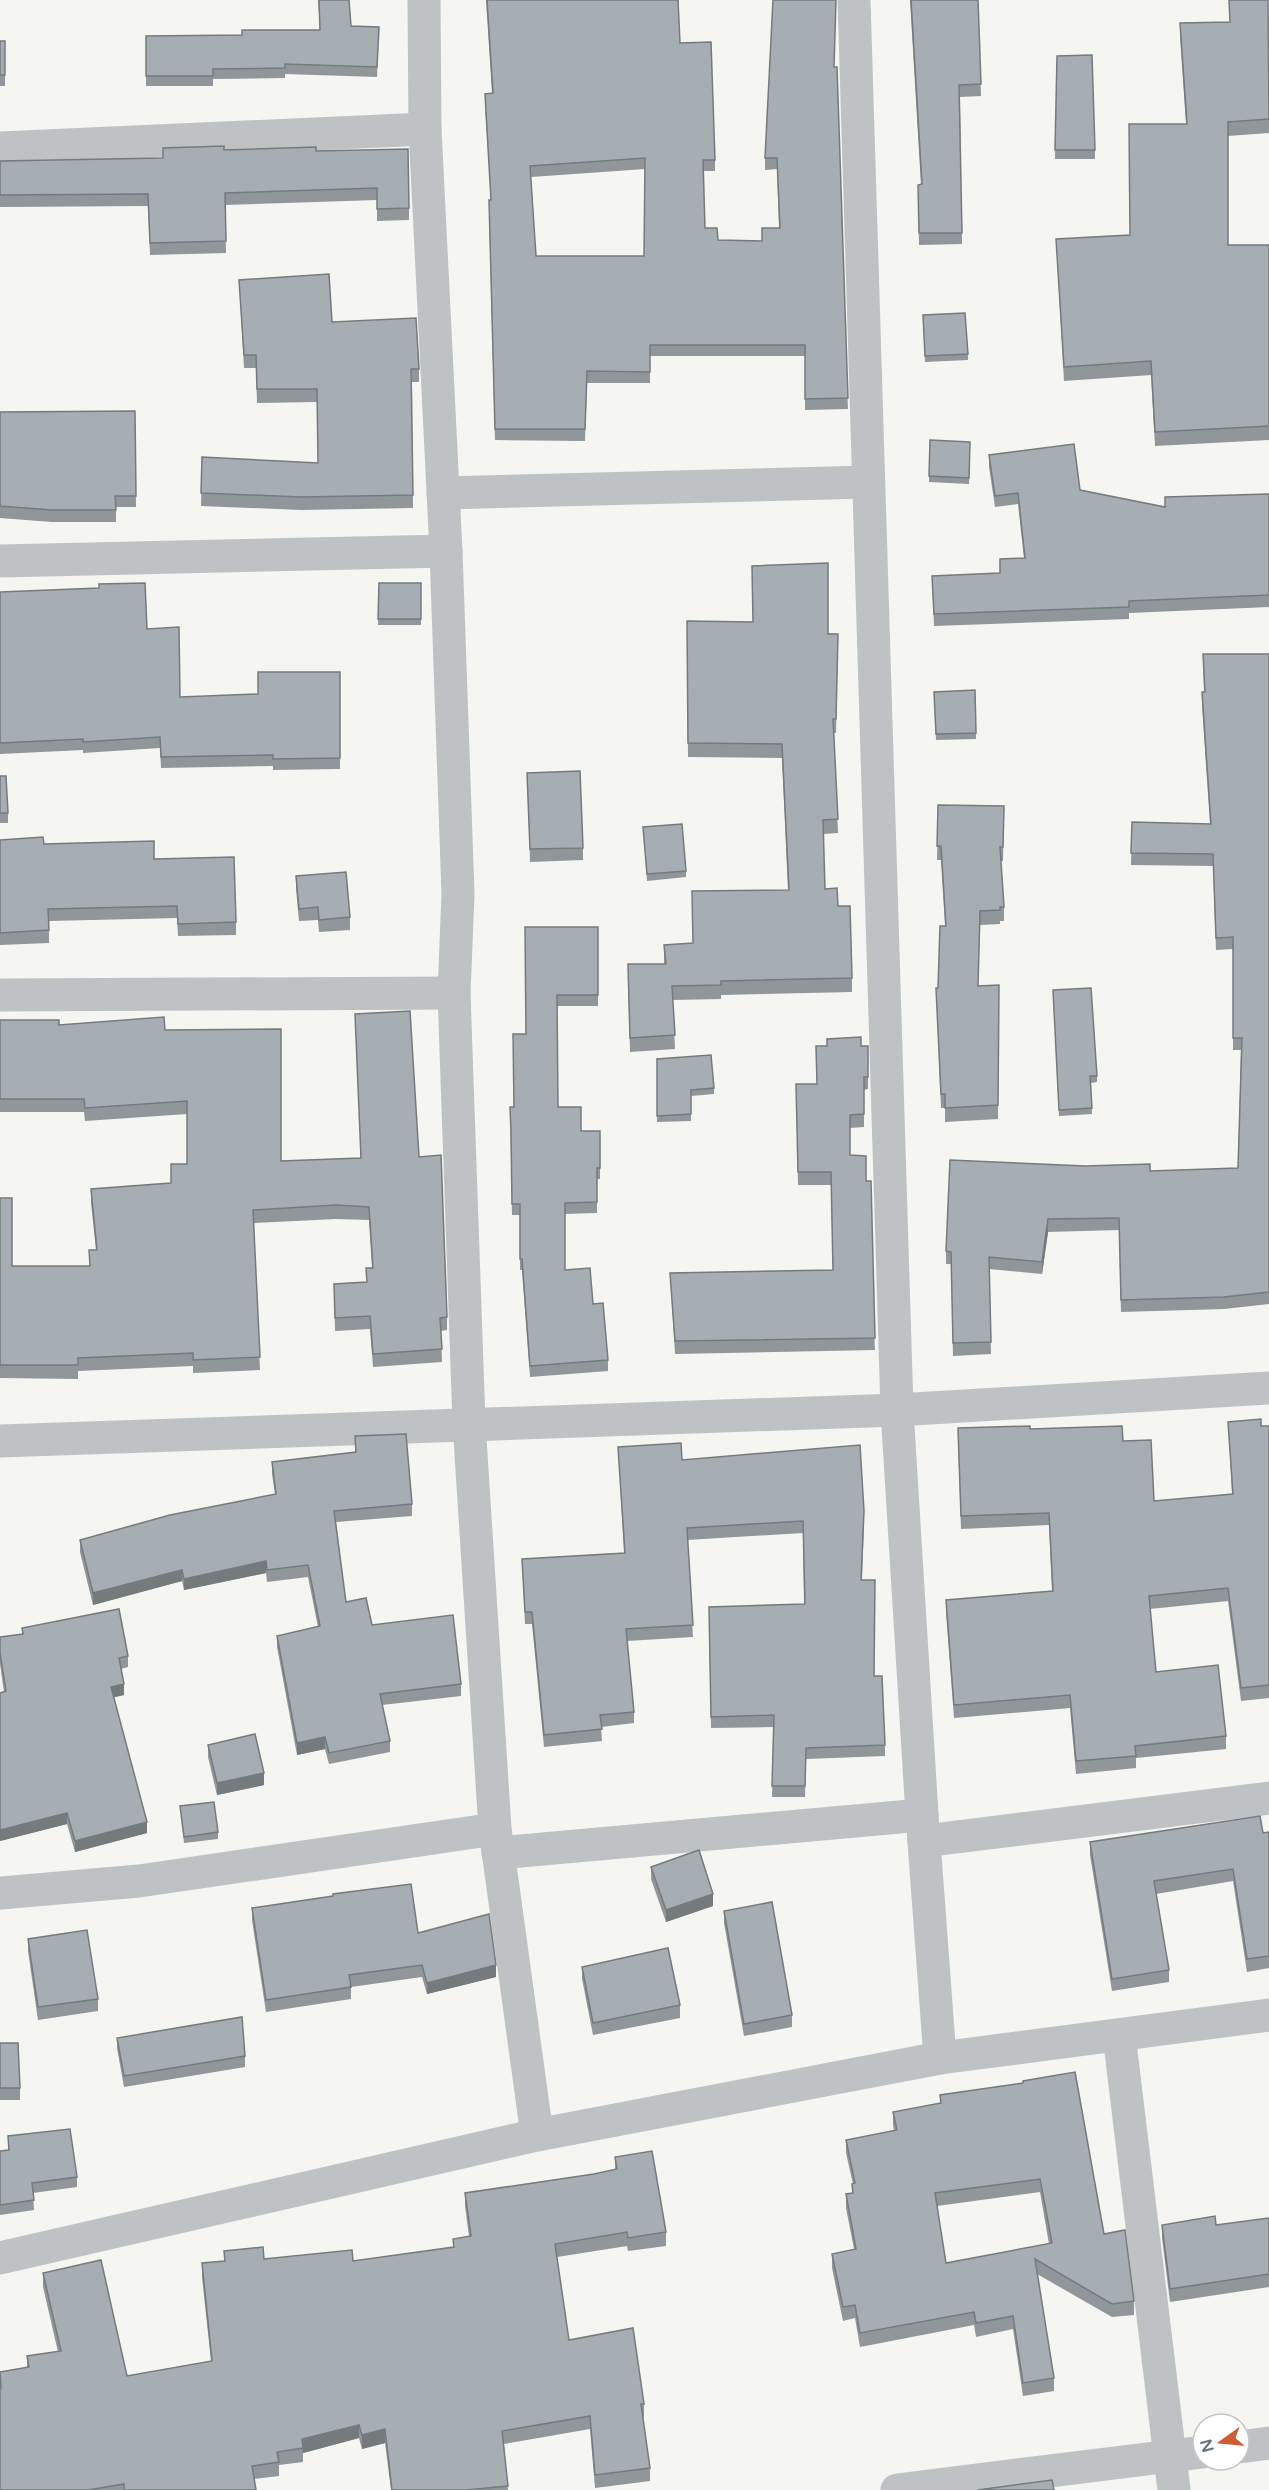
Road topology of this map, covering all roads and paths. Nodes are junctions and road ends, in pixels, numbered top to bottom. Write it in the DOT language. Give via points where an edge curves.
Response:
graph roads {
  1 [pos="424,0"];
  2 [pos="854,0"];
  3 [pos="424,129"];
  4 [pos="0,148"];
  5 [pos="868,482"];
  6 [pos="443,493"];
  7 [pos="446,551"];
  8 [pos="0,561"];
  9 [pos="454,993"];
  10 [pos="0,995"];
  11 [pos="1269,1388"];
  12 [pos="897,1410"];
  13 [pos="469,1423"];
  14 [pos="0,1441"];
  15 [pos="1269,1798"];
  16 [pos="923,1828"];
  17 [pos="496,1841"];
  18 [pos="0,1893"];
  19 [pos="1269,2015"];
  20 [pos="1119,2035"];
  21 [pos="940,2058"];
  22 [pos="537,2135"];
  23 [pos="0,2258"];
  24 [pos="1269,2443"];
  25 [pos="1251,2445"];
  26 [pos="1191,2454"];
  27 [pos="1170,2457"];
  28 [pos="897,2490"];
  29 [pos="1174,2490"];
  1 -- 3 [label="street"];
  2 -- 5 [label="street"];
  3 -- 4 [label="street"];
  3 -- 6 [label="street"];
  5 -- 6 [label="street"];
  5 -- 12 [label="street"];
  6 -- 7 [label="street"];
  7 -- 8 [label="street"];
  7 -- 9 [label="street" via="458,894"];
  9 -- 10 [label="street"];
  9 -- 13 [label="street"];
  11 -- 12 [label="street"];
  12 -- 13 [label="street"];
  12 -- 16 [label="street"];
  13 -- 14 [label="street"];
  13 -- 17 [label="street"];
  15 -- 16 [label="street"];
  16 -- 17 [label="street"];
  16 -- 21 [label="street"];
  17 -- 18 [label="street"];
  17 -- 22 [label="street"];
  19 -- 20 [label="street"];
  20 -- 21 [label="street"];
  20 -- 27 [label="street"];
  21 -- 22 [label="street"];
  22 -- 23 [label="street"];
  24 -- 25 [label="street"];
  26 -- 27 [label="street"];
  27 -- 28 [label="street"];
  27 -- 29 [label="street"];
}
